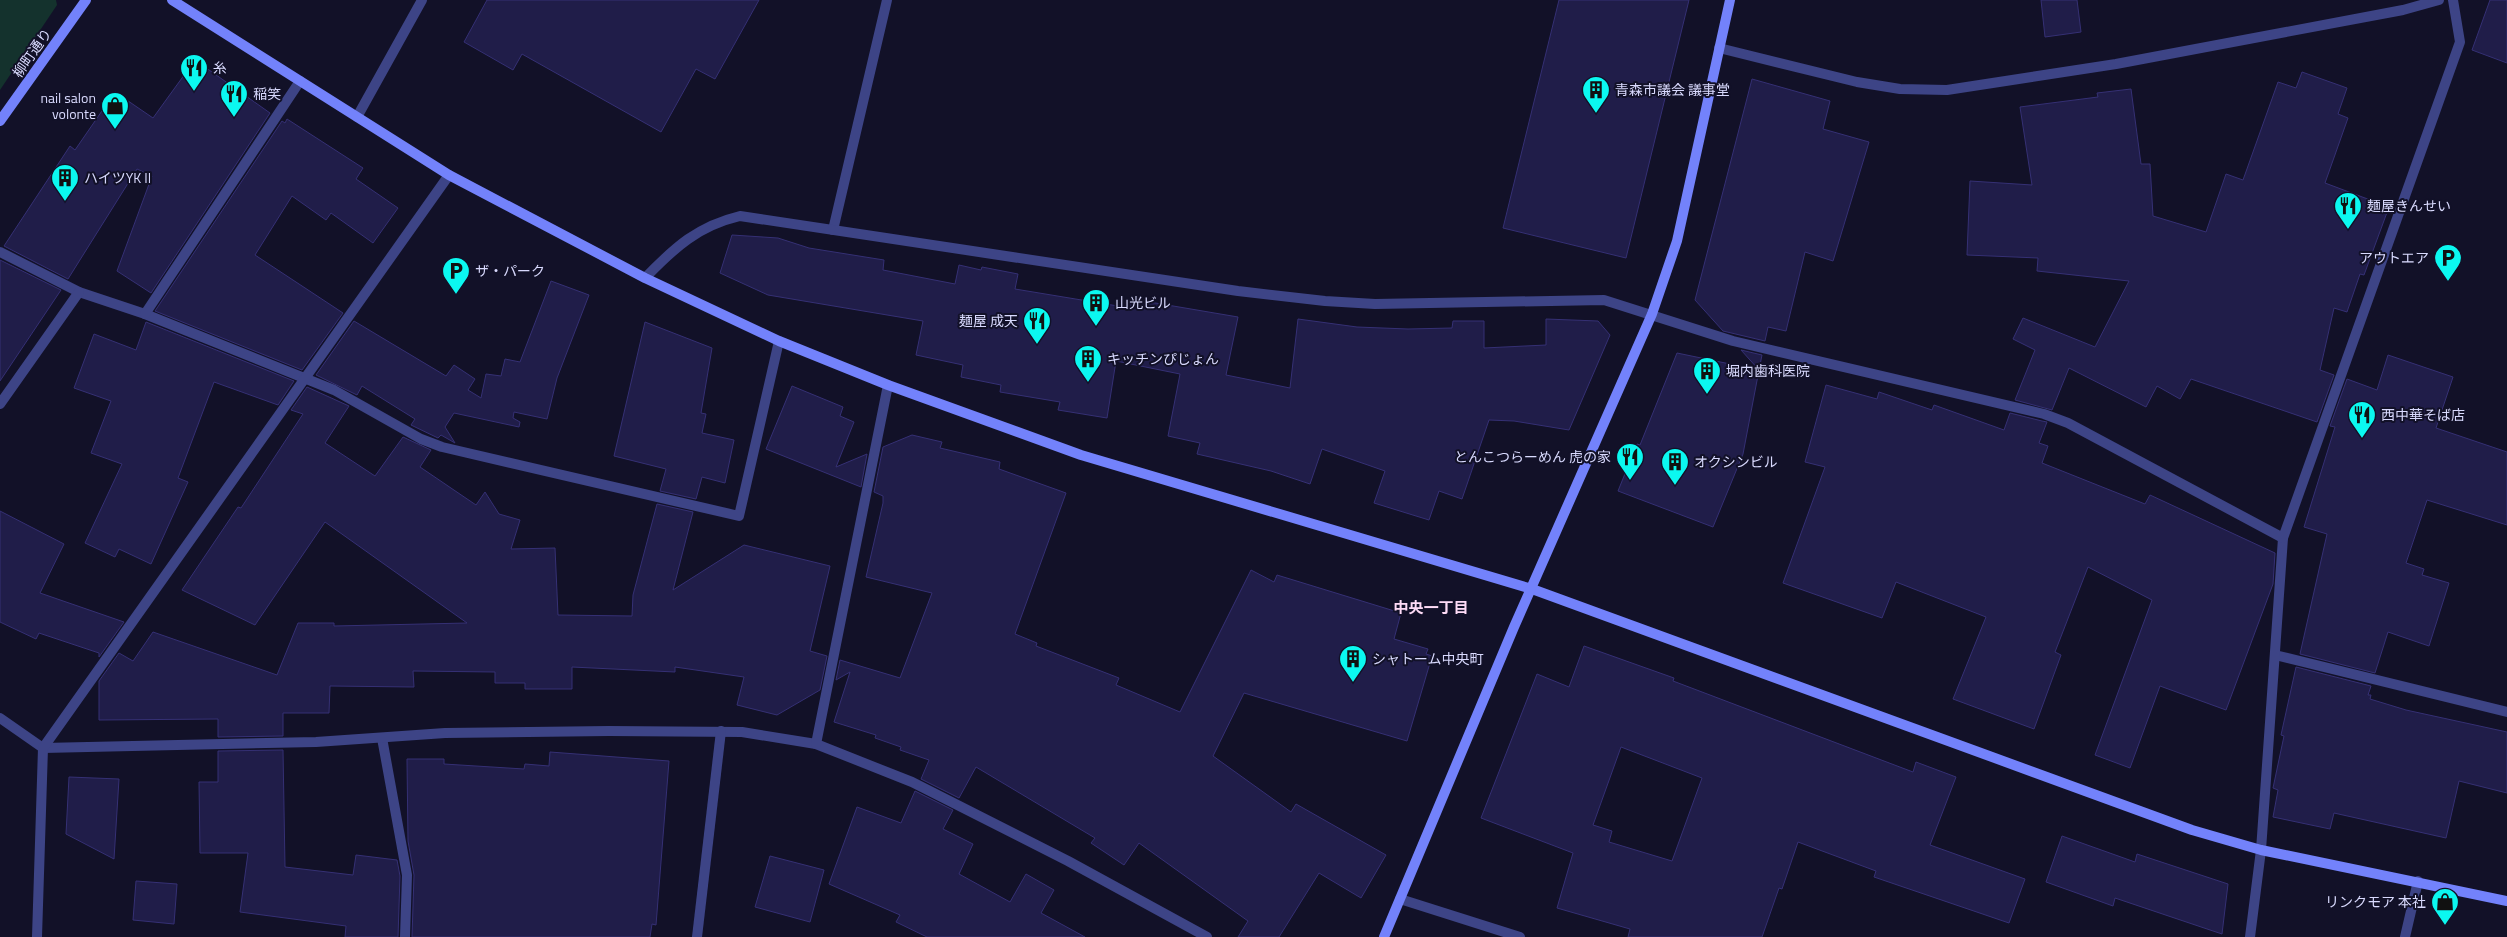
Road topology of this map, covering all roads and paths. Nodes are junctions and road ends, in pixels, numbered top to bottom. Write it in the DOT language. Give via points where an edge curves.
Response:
graph roads {
  1 [pos="86,0"];
  2 [pos="172,0"];
  3 [pos="422,0"];
  4 [pos="887,0"];
  5 [pos="1730,0"];
  6 [pos="2439,0"];
  7 [pos="2453,0"];
  8 [pos="1720,48"];
  9 [pos="300,82"];
  10 [pos="356,116"];
  11 [pos="0,121"];
  12 [pos="448,175"];
  13 [pos="833,230"];
  14 [pos="0,252"];
  15 [pos="645,278"];
  16 [pos="79,292"];
  17 [pos="146,314"];
  18 [pos="1652,314"];
  19 [pos="779,341"];
  20 [pos="306,378"];
  21 [pos="888,385"];
  22 [pos="0,404"];
  23 [pos="2283,538"];
  24 [pos="1532,589"];
  25 [pos="2275,655"];
  26 [pos="2507,712"];
  27 [pos="0,718"];
  28 [pos="722,731"];
  29 [pos="382,738"];
  30 [pos="816,744"];
  31 [pos="43,748"];
  32 [pos="2261,850"];
  33 [pos="2418,881"];
  34 [pos="1400,899"];
  35 [pos="2507,902"];
  36 [pos="36,937"];
  37 [pos="405,937"];
  38 [pos="697,937"];
  39 [pos="1208,937"];
  40 [pos="1384,937"];
  41 [pos="1520,937"];
  42 [pos="2250,937"];
  43 [pos="2405,937"];
  1 -- 11 [label="street, 柳町通り"];
  2 -- 9 [label="street"];
  3 -- 10 [label="street"];
  4 -- 13 [label="street"];
  5 -- 8 [label="street"];
  6 -- 8 [label="street" via="2403,10 2126,62 1947,90 1857,82"];
  7 -- 23 [label="street" via="2460,42"];
  8 -- 18 [label="street" via="1677,241"];
  9 -- 10 [label="street"];
  9 -- 17 [label="street"];
  10 -- 12 [label="street"];
  12 -- 15 [label="street"];
  12 -- 20 [label="street"];
  13 -- 15 [label="street" via="740,216 717,221 675,249"];
  13 -- 18 [label="street" via="1316,300 1375,304 1604,300"];
  14 -- 16 [label="street"];
  15 -- 19 [label="street"];
  16 -- 17 [label="street"];
  16 -- 22 [label="street"];
  17 -- 20 [label="street"];
  18 -- 23 [label="street" via="1733,341 2044,414 2068,423"];
  18 -- 24 [label="street"];
  19 -- 20 [label="street" via="739,516 442,447 421,439 357,401"];
  19 -- 21 [label="street"];
  20 -- 31 [label="street"];
  21 -- 24 [label="street" via="1081,455"];
  21 -- 30 [label="street"];
  23 -- 25 [label="street"];
  24 -- 32 [label="street" via="2192,830"];
  24 -- 34 [label="street"];
  25 -- 26 [label="street"];
  25 -- 32 [label="street"];
  27 -- 31 [label="street"];
  28 -- 29 [label="street" via="445,733"];
  28 -- 30 [label="street"];
  28 -- 38 [label="street"];
  29 -- 31 [label="street"];
  29 -- 37 [label="street" via="407,875"];
  30 -- 39 [label="street" via="912,782"];
  31 -- 36 [label="street"];
  32 -- 33 [label="street"];
  32 -- 42 [label="street"];
  33 -- 35 [label="street"];
  33 -- 43 [label="street"];
  34 -- 40 [label="street"];
  34 -- 41 [label="street"];
}
